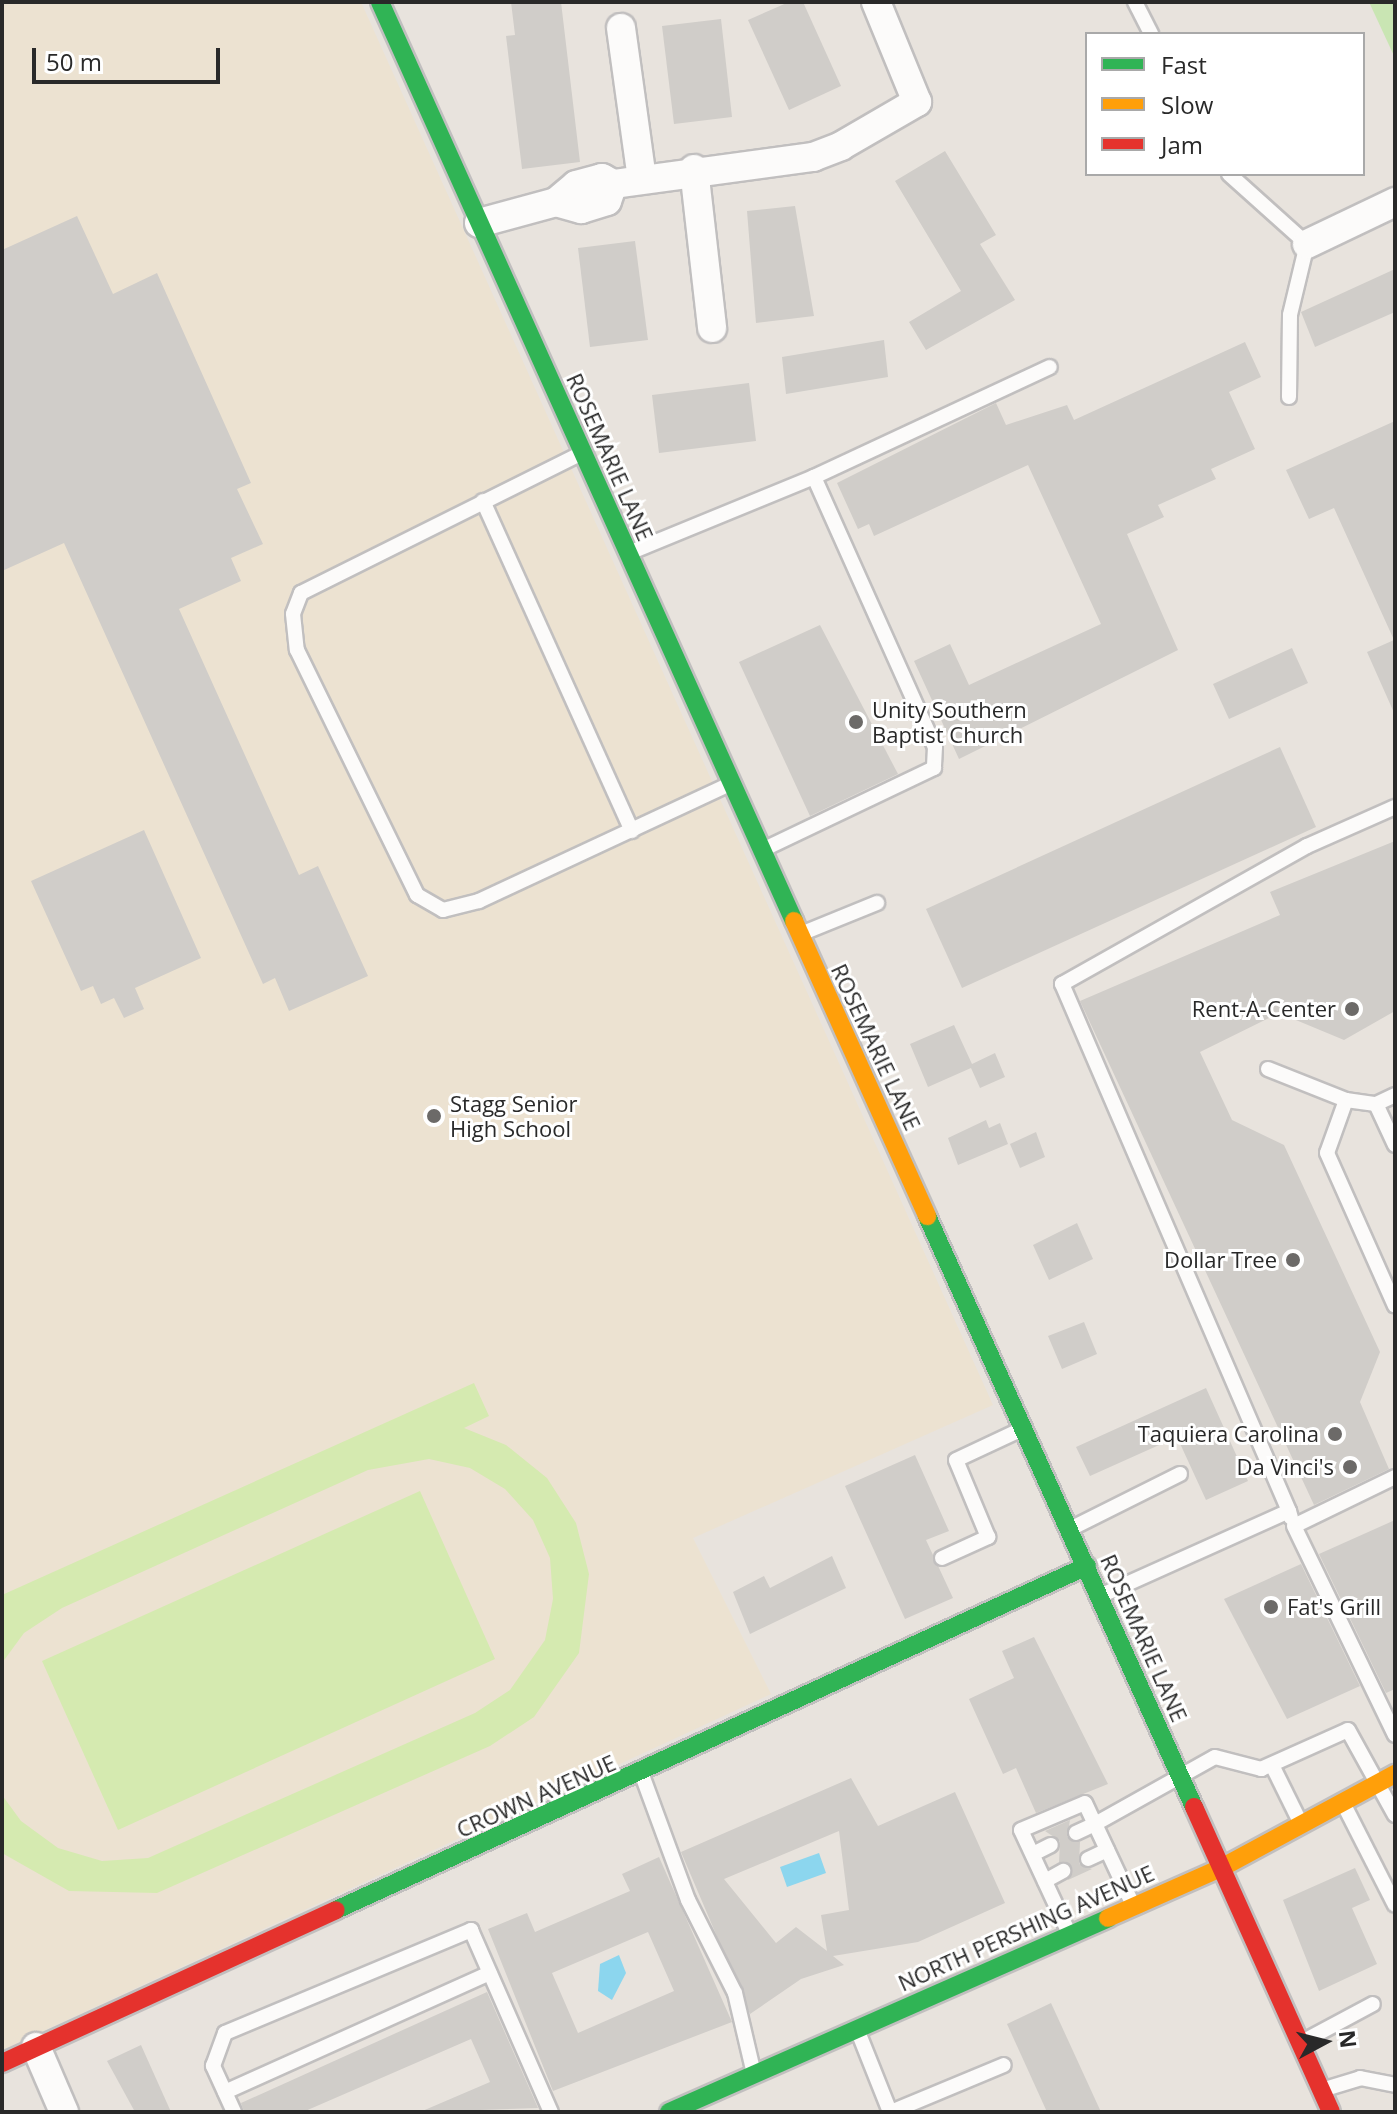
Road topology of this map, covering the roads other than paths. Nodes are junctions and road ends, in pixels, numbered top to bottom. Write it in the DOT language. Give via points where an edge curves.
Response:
graph roads {
  1 [pos="380,2"];
  2 [pos="876,2"];
  3 [pos="1135,2"];
  4 [pos="621,28"];
  5 [pos="1150,32"];
  6 [pos="694,169"];
  7 [pos="1231,176"];
  8 [pos="642,179"];
  9 [pos="1395,202"];
  10 [pos="479,223"];
  11 [pos="1307,244"];
  12 [pos="712,328"];
  13 [pos="1050,367"];
  14 [pos="1289,397"];
  15 [pos="582,453"];
  16 [pos="814,477"];
  17 [pos="483,501"];
  18 [pos="627,554"];
  19 [pos="730,784"];
  20 [pos="1395,807"];
  21 [pos="632,831"];
  22 [pos="760,851"];
  23 [pos="877,903"];
  24 [pos="799,935"];
  25 [pos="1268,1069"];
  26 [pos="1395,1095"];
  27 [pos="1346,1100"];
  28 [pos="1376,1104"];
  29 [pos="1395,1145"];
  30 [pos="1395,1306"];
  31 [pos="1024,1428"];
  32 [pos="1180,1474"];
  33 [pos="1395,1477"];
  34 [pos="1289,1511"];
  35 [pos="1294,1526"];
  36 [pos="1070,1529"];
  37 [pos="942,1558"];
  38 [pos="1087,1566"];
  39 [pos="1100,1596"];
  40 [pos="1395,1735"];
  41 [pos="1272,1765"];
  42 [pos="1395,1774"];
  43 [pos="642,1775"];
  44 [pos="1181,1780"];
  45 [pos="1378,1783"];
  46 [pos="1343,1802"];
  47 [pos="1395,1815"];
  48 [pos="1095,1824"];
  49 [pos="1302,1825"];
  50 [pos="1076,1833"];
  51 [pos="1051,1845"];
  52 [pos="1107,1850"];
  53 [pos="1033,1854"];
  54 [pos="1088,1859"];
  55 [pos="1221,1868"];
  56 [pos="1063,1871"];
  57 [pos="1045,1881"];
  58 [pos="1395,1905"];
  59 [pos="1134,1907"];
  60 [pos="1070,1935"];
  61 [pos="490,1973"];
  62 [pos="1373,2004"];
  63 [pos="857,2029"];
  64 [pos="1300,2043"];
  65 [pos="36,2047"];
  66 [pos="2,2063"];
  67 [pos="1004,2065"];
  68 [pos="754,2074"];
  69 [pos="1395,2085"];
  70 [pos="1321,2091"];
  71 [pos="225,2092"];
  72 [pos="64,2112"];
  73 [pos="234,2112"];
  74 [pos="551,2112"];
  75 [pos="669,2112"];
  76 [pos="890,2112"];
  77 [pos="1331,2112"];
  1 -- 10 [label="street, ROSEMARIE LANE"];
  2 -- 6 [label="street" via="917,102 813,157"];
  3 -- 5 [label="lane"];
  4 -- 8 [label="street"];
  6 -- 8 [label="street"];
  6 -- 12 [label="street"];
  7 -- 11 [label="lane"];
  8 -- 10 [label="street" via="613,184 602,178 576,185 556,202"];
  9 -- 11 [label="street"];
  10 -- 15 [label="street, ROSEMARIE LANE"];
  11 -- 14 [label="lane" via="1290,315"];
  13 -- 16 [label="lane"];
  15 -- 17 [label="lane"];
  15 -- 18 [label="street, ROSEMARIE LANE"];
  16 -- 18 [label="lane"];
  16 -- 22 [label="lane" via="935,747 934,768"];
  17 -- 21 [label="lane"];
  17 -- 21 [label="lane" via="301,593 293,614 297,650 417,895 443,910"];
  18 -- 19 [label="street, ROSEMARIE LANE"];
  19 -- 21 [label="lane"];
  19 -- 22 [label="street, ROSEMARIE LANE"];
  20 -- 34 [label="lane" via="1307,846 1062,984"];
  22 -- 24 [label="street, ROSEMARIE LANE"];
  23 -- 24 [label="lane"];
  24 -- 31 [label="street, ROSEMARIE LANE"];
  25 -- 27 [label="lane"];
  26 -- 28 [label="lane"];
  27 -- 28 [label="lane"];
  27 -- 30 [label="lane" via="1327,1153"];
  28 -- 29 [label="lane"];
  31 -- 36 [label="street, ROSEMARIE LANE"];
  31 -- 37 [label="lane" via="956,1460 988,1537"];
  32 -- 36 [label="lane"];
  33 -- 35 [label="lane"];
  34 -- 35 [label="lane"];
  34 -- 39 [label="lane"];
  35 -- 40 [label="lane"];
  36 -- 38 [label="street, ROSEMARIE LANE"];
  38 -- 39 [label="street, ROSEMARIE LANE"];
  38 -- 43 [label="street, CROWN AVENUE"];
  39 -- 44 [label="street, ROSEMARIE LANE"];
  41 -- 44 [label="lane" via="1250,1768 1215,1757"];
  41 -- 45 [label="lane" via="1348,1730"];
  41 -- 49 [label="lane"];
  42 -- 45 [label="street, NORTH PERSHING AVENUE"];
  43 -- 65 [label="street, CROWN AVENUE"];
  43 -- 68 [label="lane" via="688,1900 735,1993"];
  44 -- 48 [label="lane"];
  44 -- 55 [label="street, ROSEMARIE LANE"];
  45 -- 46 [label="street, NORTH PERSHING AVENUE"];
  45 -- 47 [label="lane"];
  46 -- 49 [label="street, NORTH PERSHING AVENUE"];
  46 -- 58 [label="lane"];
  48 -- 50 [label="lane"];
  48 -- 52 [label="lane"];
  48 -- 53 [label="lane" via="1085,1803 1021,1830"];
  49 -- 55 [label="street, NORTH PERSHING AVENUE"];
  51 -- 53 [label="lane"];
  52 -- 54 [label="lane"];
  52 -- 59 [label="lane"];
  53 -- 57 [label="lane"];
  55 -- 59 [label="street, NORTH PERSHING AVENUE"];
  55 -- 64 [label="street, ROSEMARIE LANE"];
  56 -- 57 [label="lane"];
  57 -- 60 [label="lane"];
  59 -- 60 [label="street, NORTH PERSHING AVENUE"];
  60 -- 63 [label="street, NORTH PERSHING AVENUE"];
  61 -- 71 [label="lane"];
  61 -- 71 [label="lane" via="471,1930 456,1930 225,2033 213,2066"];
  61 -- 74 [label="lane"];
  62 -- 64 [label="lane"];
  63 -- 68 [label="street, NORTH PERSHING AVENUE"];
  63 -- 76 [label="lane"];
  64 -- 70 [label="street, ROSEMARIE LANE"];
  65 -- 66 [label="street, CROWN AVENUE"];
  65 -- 72 [label="street"];
  67 -- 76 [label="lane"];
  68 -- 75 [label="street, NORTH PERSHING AVENUE"];
  69 -- 70 [label="lane" via="1360,2078"];
  70 -- 77 [label="street, ROSEMARIE LANE"];
  71 -- 73 [label="lane"];
}
